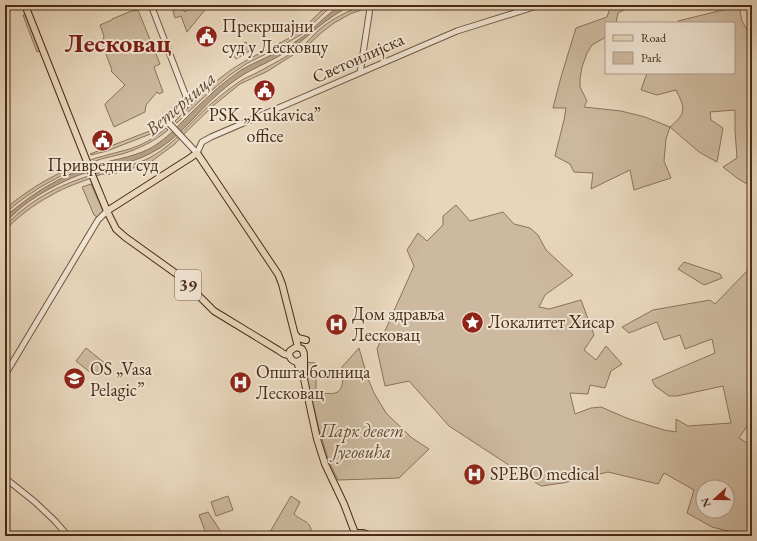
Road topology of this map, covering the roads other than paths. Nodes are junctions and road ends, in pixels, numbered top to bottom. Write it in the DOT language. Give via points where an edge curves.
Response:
graph roads {
  1 [pos="25,5"];
  2 [pos="151,5"];
  3 [pos="540,5"];
  4 [pos="370,6"];
  5 [pos="360,74"];
  6 [pos="197,152"];
  7 [pos="107,211"];
  8 [pos="294,333"];
  9 [pos="306,340"];
  10 [pos="298,347"];
  11 [pos="289,355"];
  12 [pos="304,357"];
  13 [pos="297,362"];
  14 [pos="5,376"];
  15 [pos="304,379"];
  16 [pos="5,478"];
  17 [pos="355,533"];
  18 [pos="68,536"];
  19 [pos="348,536"];
  20 [pos="372,536"];
  1 -- 7 [label="main road, 39"];
  2 -- 6 [label="street" via="186,99 186,105 168,118 169,122"];
  3 -- 5 [label="street, Светоилијска" via="457,31"];
  4 -- 5 [label="street"];
  5 -- 6 [label="street, Светоилијска" via="211,137 202,142"];
  6 -- 7 [label="main road"];
  6 -- 8 [label="main road" via="278,274"];
  7 -- 11 [label="main road, 39" via="116,229 178,275 214,311"];
  7 -- 14 [label="street" via="98,220"];
  8 -- 9 [label="main road" via="298,338"];
  8 -- 10 [label="main road"];
  10 -- 11 [label="main road" via="292,349"];
  10 -- 12 [label="main road" via="303,350"];
  11 -- 13 [label="main road"];
  12 -- 13 [label="main road"];
  12 -- 15 [label="main road"];
  13 -- 15 [label="main road"];
  15 -- 17 [label="main road" via="321,453"];
  16 -- 18 [label="street" via="35,502"];
  17 -- 19 [label="street"];
  17 -- 20 [label="main road"];
}
